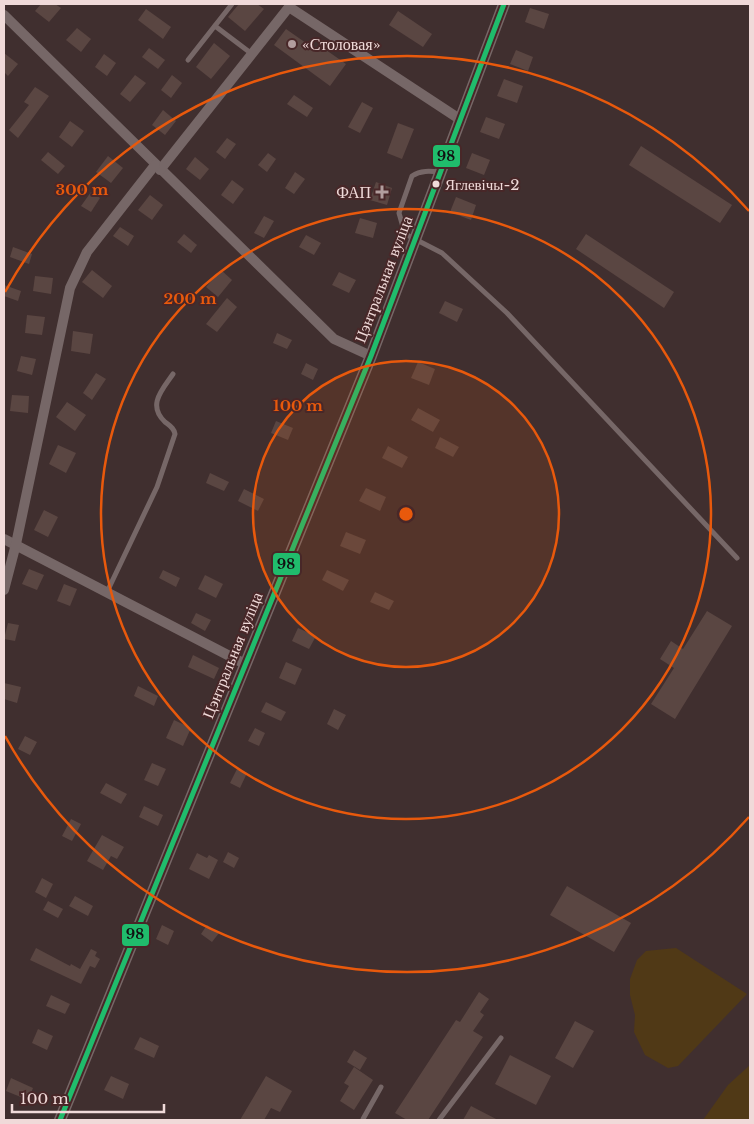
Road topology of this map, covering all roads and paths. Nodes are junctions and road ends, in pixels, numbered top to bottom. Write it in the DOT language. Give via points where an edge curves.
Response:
graph roads {
  1 [pos="232,4"];
  2 [pos="504,4"];
  3 [pos="289,5"];
  4 [pos="4,15"];
  5 [pos="215,26"];
  6 [pos="252,54"];
  7 [pos="188,60"];
  8 [pos="461,120"];
  9 [pos="158,168"];
  10 [pos="441,172"];
  11 [pos="416,238"];
  12 [pos="371,356"];
  13 [pos="173,374"];
  14 [pos="4,539"];
  15 [pos="16,544"];
  16 [pos="737,558"];
  17 [pos="4,590"];
  18 [pos="107,592"];
  19 [pos="246,664"];
  20 [pos="501,1038"];
  21 [pos="381,1087"];
  22 [pos="60,1120"];
  23 [pos="364,1120"];
  24 [pos="439,1120"];
  1 -- 5 [label="lane"];
  2 -- 8 [label="street, Цэнтральная вуліца"];
  3 -- 6 [label="street"];
  3 -- 8 [label="street"];
  4 -- 9 [label="street"];
  5 -- 6 [label="lane"];
  5 -- 7 [label="lane"];
  6 -- 9 [label="street"];
  8 -- 10 [label="street, Цэнтральная вуліца"];
  9 -- 12 [label="street" via="334,339"];
  9 -- 15 [label="street" via="88,252 70,288"];
  10 -- 11 [label="street, Цэнтральная вуліца"];
  10 -- 11 [label="lane" via="416,173 404,196 399,213 401,222 406,234"];
  11 -- 12 [label="street, Цэнтральная вуліца"];
  11 -- 16 [label="lane" via="442,253 507,313"];
  12 -- 19 [label="street, Цэнтральная вуліца"];
  13 -- 18 [label="lane" via="156,405 159,416 175,434 156,487"];
  14 -- 15 [label="street"];
  15 -- 17 [label="street"];
  15 -- 18 [label="street"];
  18 -- 19 [label="street"];
  19 -- 22 [label="street, Цэнтральная вуліца"];
  20 -- 24 [label="lane"];
  21 -- 23 [label="lane"];
}
